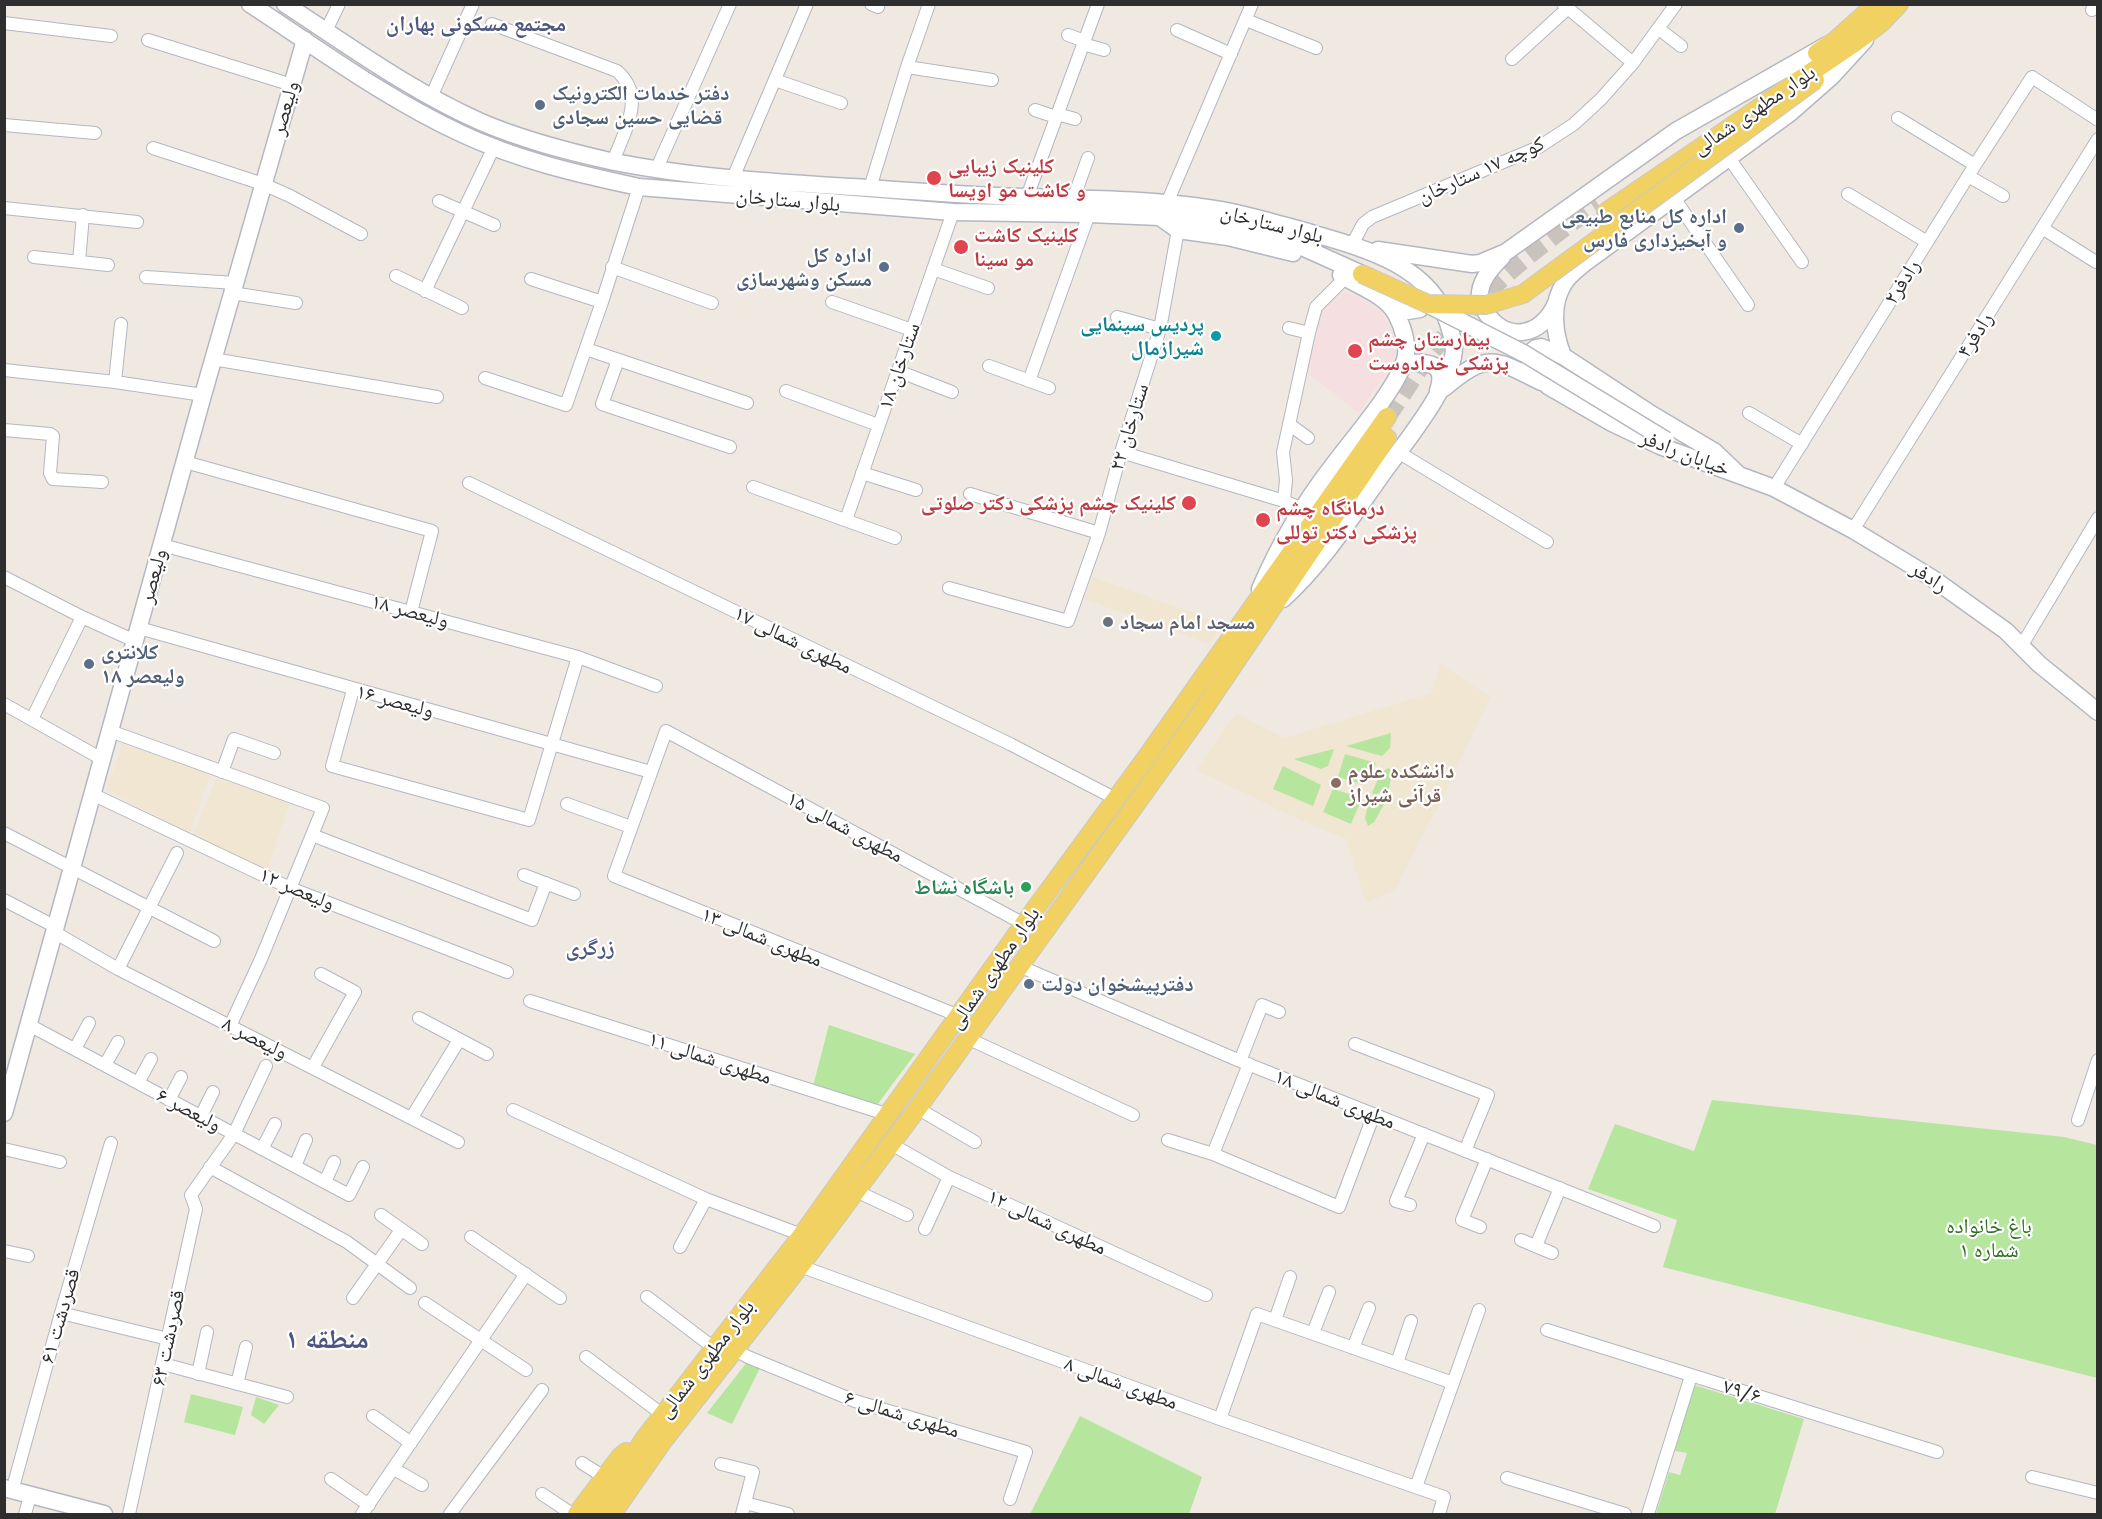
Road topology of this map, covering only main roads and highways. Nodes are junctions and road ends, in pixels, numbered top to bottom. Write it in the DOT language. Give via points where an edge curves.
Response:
graph roads {
  1 [pos="250,4"];
  2 [pos="285,4"];
  3 [pos="1876,4"];
  4 [pos="1899,4"];
  5 [pos="1881,23"];
  6 [pos="305,40"];
  7 [pos="1836,40"];
  8 [pos="1164,210"];
  9 [pos="1358,247"];
  10 [pos="1506,252"];
  11 [pos="1354,276"];
  12 [pos="1416,278"];
  13 [pos="1560,291"];
  14 [pos="1428,304"];
  15 [pos="1390,306"];
  16 [pos="1494,323"];
  17 [pos="1563,356"];
  18 [pos="1404,363"];
  19 [pos="1548,386"];
  20 [pos="1437,395"];
  21 [pos="1392,420"];
  22 [pos="1738,474"];
  23 [pos="1261,609"];
  24 [pos="2097,712"];
  25 [pos="9,1077"];
  26 [pos="4,1113"];
  27 [pos="644,1439"];
  28 [pos="663,1441"];
  29 [pos="8,1490"];
  30 [pos="104,1515"];
  31 [pos="577,1515"];
  32 [pos="597,1515"];
  33 [pos="612,1515"];
  34 [pos="624,1515"];
  1 -- 6 [label="main road, بلوار ستارخان"];
  2 -- 8 [label="main road, بلوار ستارخان" via="431,97 482,122 543,145 613,162 733,178 1074,197"];
  3 -- 7 [label="main road, بلوار مطهرى شمالى"];
  4 -- 5 [label="main road, بلوار مطهرى شمالى"];
  5 -- 7 [label="main road, بلوار مطهرى شمالى" via="1602,208"];
  5 -- 13 [label="main road" via="1813,94 1586,262"];
  5 -- 14 [label="main road, bridge" via="1815,80 1533,289 1486,305"];
  6 -- 8 [label="main road, بلوار ستارخان" via="393,98 460,134 529,160 639,187 953,212 1089,214"];
  6 -- 25 [label="main road, ولیعصر" via="29,1025"];
  7 -- 10 [label="main road" via="1676,131"];
  8 -- 9 [label="main road, بلوار ستارخان" via="1229,212"];
  8 -- 11 [label="main road, بلوار ستارخان" via="1282,238"];
  8 -- 11 [label="main road" via="1178,230 1283,250"];
  9 -- 10 [label="main road" via="1472,264"];
  9 -- 12 [label="main road"];
  10 -- 16 [label="main road" via="1488,272 1479,295"];
  11 -- 14 [label="main road, bridge"];
  11 -- 15 [label="main road"];
  12 -- 15 [label="main road" via="1427,295 1423,306 1408,311"];
  12 -- 20 [label="main road" via="1437,297 1454,344 1449,373"];
  13 -- 16 [label="main road" via="1552,311 1537,327 1509,332"];
  13 -- 17 [label="main road" via="1554,317"];
  14 -- 22 [label="main road, bridge" via="1525,354 1666,440"];
  15 -- 18 [label="main road" via="1404,336"];
  16 -- 19 [label="main road" via="1518,356"];
  17 -- 19 [label="main road, خیابان رادفر" via="1541,347 1530,353 1533,368"];
  17 -- 22 [label="main road, خیابان رادفر" via="1715,452"];
  18 -- 20 [label="main road" via="1427,362 1437,368 1441,377"];
  18 -- 23 [label="main road" via="1283,539"];
  19 -- 20 [label="main road" via="1507,365 1486,362 1472,367"];
  19 -- 22 [label="main road, خیابان رادفر" via="1660,446"];
  20 -- 23 [label="main road" via="1305,579"];
  21 -- 23 [label="main road, بلوار مطهرى شمالى"];
  22 -- 24 [label="main road, رادفر" via="1774,488 1853,530 1932,578 2006,631"];
  23 -- 27 [label="main road, بلوار مطهرى شمالى" via="1024,924 802,1235"];
  23 -- 28 [label="main road, بلوار مطهرى شمالى" via="1197,719 891,1144"];
  25 -- 26 [label="main road, ولیعصر"];
  27 -- 31 [label="main road" via="620,1457"];
  27 -- 32 [label="main road, بلوار مطهرى شمالى"];
  28 -- 33 [label="main road, بلوار مطهرى شمالى"];
  28 -- 34 [label="main road" via="655,1474"];
  29 -- 30 [label="main road"];
}
